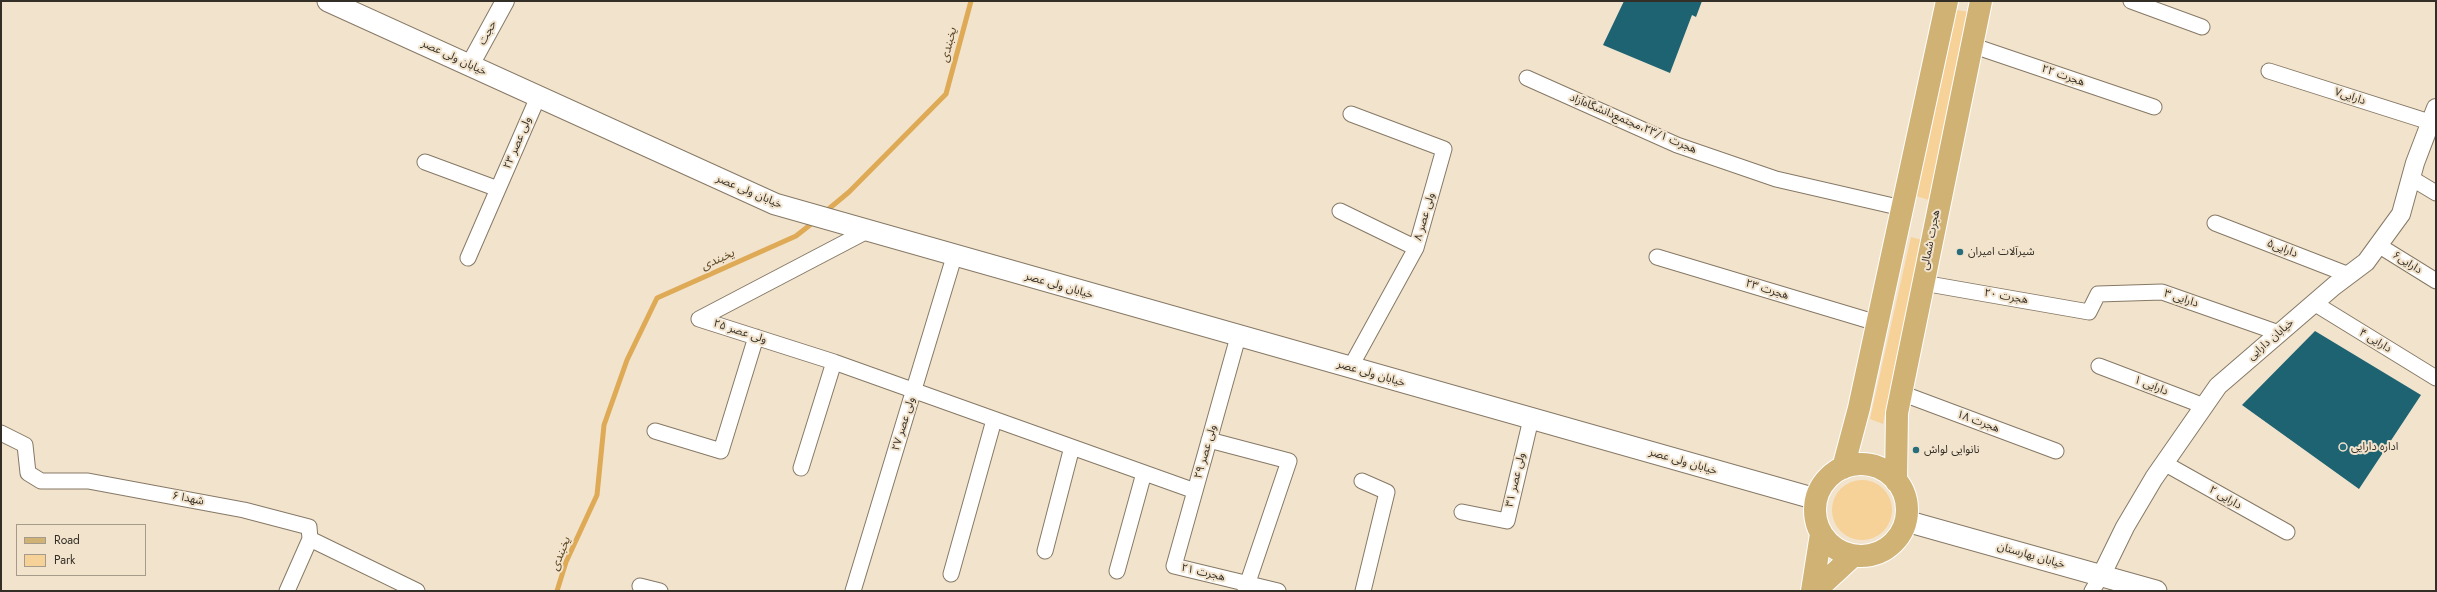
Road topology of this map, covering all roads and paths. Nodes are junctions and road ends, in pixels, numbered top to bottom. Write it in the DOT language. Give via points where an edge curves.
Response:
graph roads {
  1 [pos="328,1"];
  2 [pos="505,1"];
  3 [pos="1947,1"];
  4 [pos="1981,1"];
  5 [pos="2131,1"];
  6 [pos="2202,27"];
  7 [pos="1971,45"];
  8 [pos="470,65"];
  9 [pos="2269,70"];
  10 [pos="1527,78"];
  11 [pos="538,97"];
  12 [pos="2154,107"];
  13 [pos="1351,114"];
  14 [pos="2434,118"];
  15 [pos="425,162"];
  16 [pos="2411,178"];
  17 [pos="498,189"];
  18 [pos="2436,193"];
  19 [pos="1902,208"];
  20 [pos="1340,211"];
  21 [pos="2215,223"];
  22 [pos="866,231"];
  23 [pos="2378,245"];
  24 [pos="1416,248"];
  25 [pos="954,257"];
  26 [pos="1657,257"];
  27 [pos="468,258"];
  28 [pos="2349,275"];
  29 [pos="2436,281"];
  30 [pos="1923,283"];
  31 [pos="2314,303"];
  32 [pos="2089,312"];
  33 [pos="1878,323"];
  34 [pos="2279,333"];
  35 [pos="1238,337"];
  36 [pos="756,338"];
  37 [pos="834,362"];
  38 [pos="2099,366"];
  39 [pos="1350,368"];
  40 [pos="2436,378"];
  41 [pos="914,391"];
  42 [pos="1901,394"];
  43 [pos="2204,406"];
  44 [pos="1531,419"];
  45 [pos="994,420"];
  46 [pos="655,431"];
  47 [pos="1,433"];
  48 [pos="1209,440"];
  49 [pos="1072,447"];
  50 [pos="2056,450"];
  51 [pos="2164,463"];
  52 [pos="801,468"];
  53 [pos="1843,468"];
  54 [pos="1144,473"];
  55 [pos="1896,480"];
  56 [pos="1362,481"];
  57 [pos="1195,491"];
  58 [pos="1816,499"];
  59 [pos="1462,512"];
  60 [pos="1906,521"];
  61 [pos="2287,532"];
  62 [pos="1821,534"];
  63 [pos="310,539"];
  64 [pos="1045,551"];
  65 [pos="1853,556"];
  66 [pos="1174,566"];
  67 [pos="1117,571"];
  68 [pos="951,574"];
  69 [pos="2096,583"];
  70 [pos="640,586"];
  71 [pos="1246,587"];
  72 [pos="287,591"];
  73 [pos="417,591"];
  74 [pos="660,591"];
  75 [pos="853,591"];
  76 [pos="1278,591"];
  77 [pos="1363,591"];
  78 [pos="1814,591"];
  79 [pos="2156,591"];
  1 -- 8 [label="main road, خیابان ولی عصر"];
  2 -- 8 [label="street, حجت"];
  3 -- 19 [label="main road"];
  4 -- 7 [label="main road, هجرت شمالی"];
  5 -- 6 [label="street"];
  7 -- 12 [label="street, هجرت ۲۲"];
  7 -- 30 [label="main road, هجرت شمالی"];
  8 -- 11 [label="main road, خیابان ولی عصر"];
  9 -- 14 [label="street, دارایی۷"];
  10 -- 19 [label="street, هجرت ۲۳/۱،مجتمع‌دانشگاه‌آزاد" via="1677,146 1776,179"];
  11 -- 17 [label="street, ولی عصر ۲۳"];
  11 -- 22 [label="main road, خیابان ولی عصر" via="775,204"];
  13 -- 24 [label="street, ولی عصر ۸" via="1444,149"];
  14 -- 16 [label="street, خیابان دارایی"];
  15 -- 17 [label="street"];
  16 -- 18 [label="street"];
  16 -- 23 [label="street, خیابان دارایی" via="2400,214"];
  17 -- 27 [label="street, ولی عصر ۲۳"];
  19 -- 33 [label="main road"];
  20 -- 24 [label="street"];
  21 -- 28 [label="street, دارایی۵"];
  22 -- 25 [label="main road, خیابان ولی عصر"];
  22 -- 36 [label="street, ولی عصر ۲۵" via="699,319"];
  23 -- 28 [label="street, خیابان دارایی" via="2366,262"];
  23 -- 29 [label="street, دارایی۶"];
  24 -- 39 [label="street, ولی عصر ۸"];
  25 -- 35 [label="main road, خیابان ولی عصر"];
  25 -- 41 [label="street, ولی عصر ۲۷"];
  26 -- 33 [label="street, هجرت ۲۳"];
  28 -- 31 [label="street, خیابان دارایی"];
  30 -- 32 [label="street, هجرت ۲۰"];
  30 -- 42 [label="main road, هجرت شمالی"];
  31 -- 34 [label="street, خیابان دارایی"];
  31 -- 40 [label="street, دارایی ۴"];
  32 -- 34 [label="street, دارایی ۳" via="2098,294 2162,292"];
  33 -- 53 [label="main road"];
  34 -- 43 [label="street, خیابان دارایی" via="2218,386"];
  35 -- 39 [label="main road, خیابان ولی عصر"];
  35 -- 48 [label="street, ولی عصر ۲۹"];
  36 -- 37 [label="street, ولی عصر ۲۵"];
  36 -- 46 [label="street" via="721,451"];
  37 -- 41 [label="street, ولی عصر ۲۵"];
  37 -- 52 [label="street"];
  38 -- 43 [label="street, دارایی ۱"];
  39 -- 44 [label="main road, خیابان ولی عصر"];
  41 -- 45 [label="street, ولی عصر ۲۵"];
  41 -- 75 [label="street, ولی عصر ۲۷"];
  42 -- 50 [label="street, هجرت ۱۸"];
  42 -- 55 [label="main road, هجرت شمالی" via="1897,413"];
  43 -- 51 [label="street, خیابان دارایی"];
  44 -- 58 [label="main road, خیابان ولی عصر"];
  44 -- 59 [label="street, ولی عصر ۳۱" via="1507,520"];
  45 -- 49 [label="street, ولی عصر ۲۵"];
  45 -- 68 [label="street"];
  47 -- 63 [label="street, شهدا ۶" via="25,445 28,473 40,481 88,481 244,510 309,526"];
  48 -- 57 [label="street, ولی عصر ۲۹"];
  48 -- 71 [label="street" via="1289,461"];
  49 -- 54 [label="street, ولی عصر ۲۵"];
  49 -- 64 [label="street"];
  51 -- 61 [label="street, دارایی ۲"];
  51 -- 69 [label="street, خیابان دارایی" via="2125,527"];
  53 -- 55 [label="main road" via="1858,464 1872,466 1885,471"];
  53 -- 58 [label="main road" via="1826,480"];
  54 -- 57 [label="street, ولی عصر ۲۵"];
  54 -- 67 [label="street"];
  55 -- 60 [label="main road" via="1904,493"];
  56 -- 77 [label="street" via="1387,492"];
  57 -- 66 [label="street, ولی عصر ۲۹"];
  58 -- 62 [label="main road" via="1814,511"];
  60 -- 65 [label="main road" via="1892,545 1867,556"];
  60 -- 69 [label="main road, خیابان بهارستان"];
  62 -- 65 [label="main road" via="1834,548"];
  62 -- 78 [label="main road"];
  63 -- 72 [label="street"];
  63 -- 73 [label="street"];
  65 -- 78 [label="main road"];
  66 -- 71 [label="street, هجرت ۲۱"];
  69 -- 79 [label="main road, خیابان بهارستان"];
  70 -- 74 [label="street"];
  71 -- 76 [label="street, هجرت ۲۱"];
}
